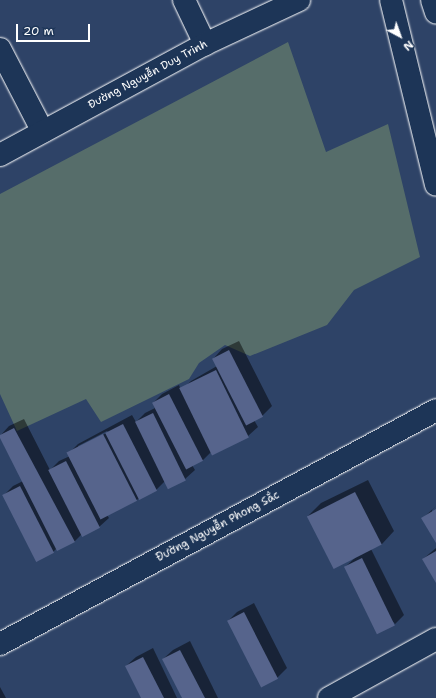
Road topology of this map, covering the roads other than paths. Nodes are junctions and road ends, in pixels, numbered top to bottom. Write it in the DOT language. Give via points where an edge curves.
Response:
graph roads {
  1 [pos="184,0"];
  2 [pos="299,0"];
  3 [pos="391,0"];
  4 [pos="432,0"];
  5 [pos="436,12"];
  6 [pos="205,44"];
  7 [pos="0,49"];
  8 [pos="43,132"];
  9 [pos="0,155"];
  10 [pos="436,185"];
  11 [pos="436,410"];
  12 [pos="436,639"];
  13 [pos="0,644"];
  14 [pos="329,698"];
  1 -- 6 [label="street"];
  2 -- 6 [label="street, Đường Nguyễn Duy Trinh"];
  3 -- 10 [label="street"];
  4 -- 5 [label="street"];
  6 -- 8 [label="street, Đường Nguyễn Duy Trinh"];
  7 -- 8 [label="street"];
  8 -- 9 [label="street, Đường Nguyễn Duy Trinh"];
  11 -- 13 [label="street, Đường Nguyễn Phong Sắc"];
  12 -- 14 [label="street"];
}
